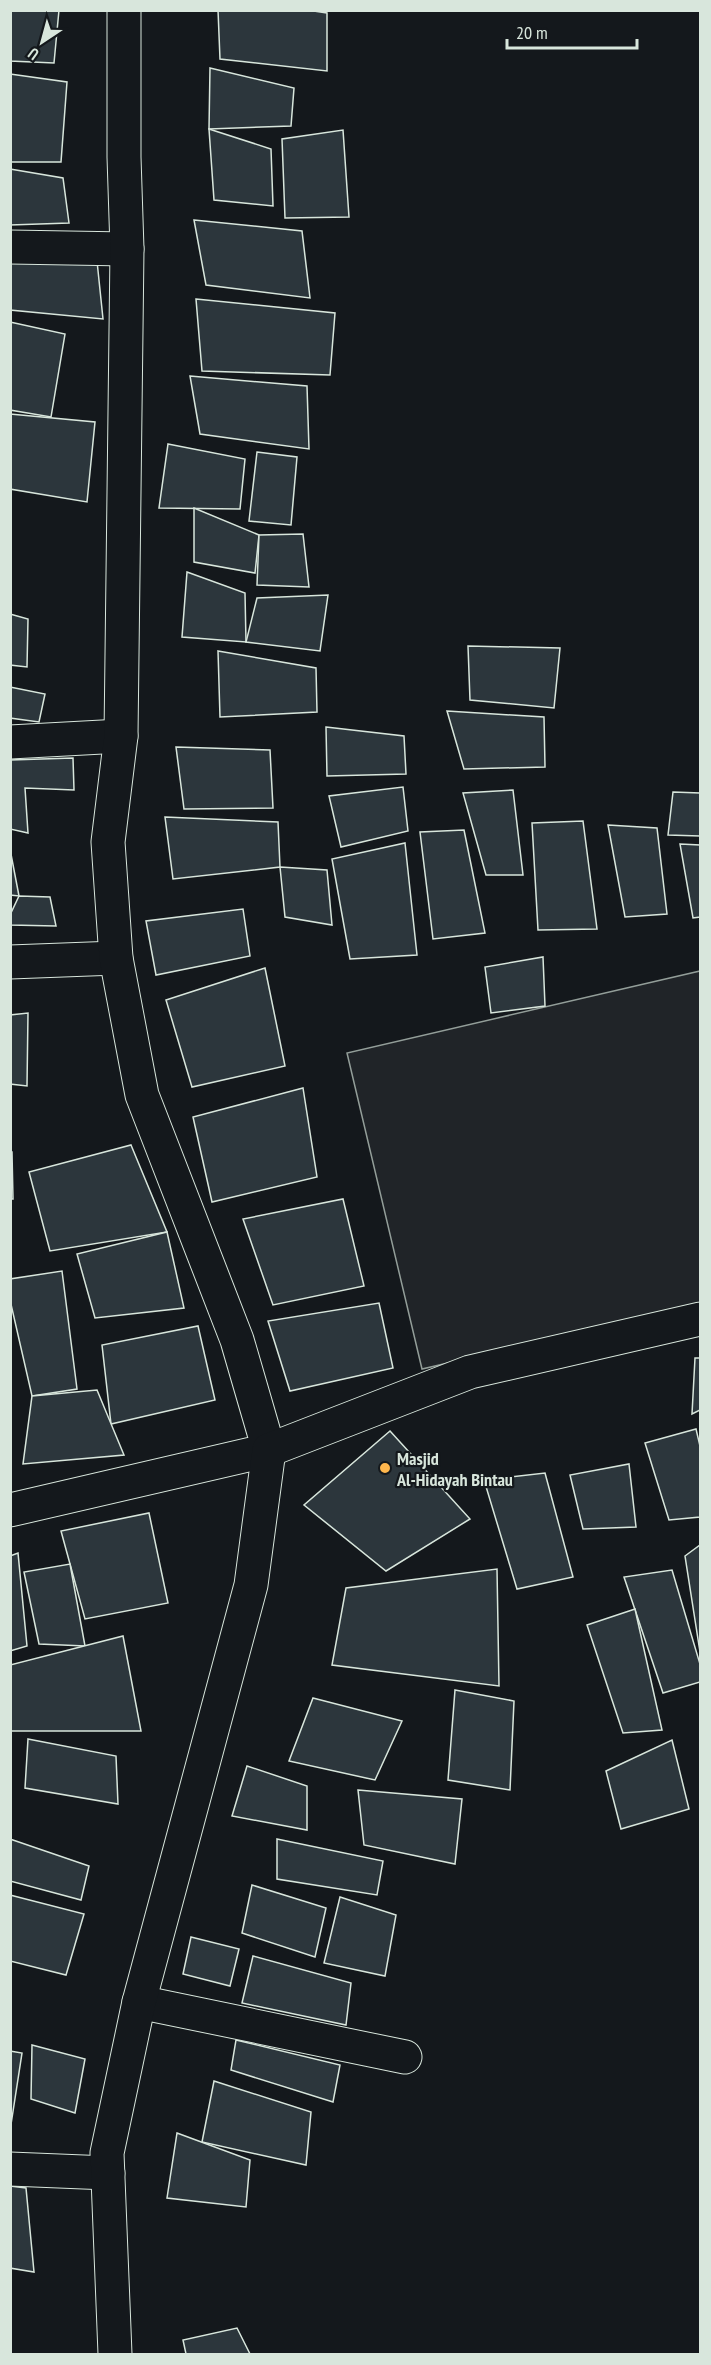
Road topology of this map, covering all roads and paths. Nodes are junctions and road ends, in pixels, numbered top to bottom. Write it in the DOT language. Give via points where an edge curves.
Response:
graph roads {
  1 [pos="124,10"];
  2 [pos="10,247"];
  3 [pos="127,249"];
  4 [pos="121,736"];
  5 [pos="10,742"];
  6 [pos="116,958"];
  7 [pos="10,962"];
  8 [pos="700,1319"];
  9 [pos="269,1450"];
  10 [pos="10,1510"];
  11 [pos="140,2002"];
  12 [pos="405,2057"];
  13 [pos="10,2169"];
  14 [pos="108,2173"];
  15 [pos="115,2355"];
  1 -- 3 [label="street"];
  2 -- 3 [label="street"];
  3 -- 4 [label="street"];
  4 -- 5 [label="street"];
  4 -- 6 [label="street" via="108,842"];
  6 -- 7 [label="street"];
  6 -- 9 [label="street" via="142,1095 237,1340"];
  8 -- 9 [label="street" via="470,1372"];
  9 -- 10 [label="street"];
  9 -- 11 [label="street" via="251,1585"];
  11 -- 12 [label="street"];
  11 -- 14 [label="street" via="107,2153"];
  13 -- 14 [label="street"];
  14 -- 15 [label="street"];
}
